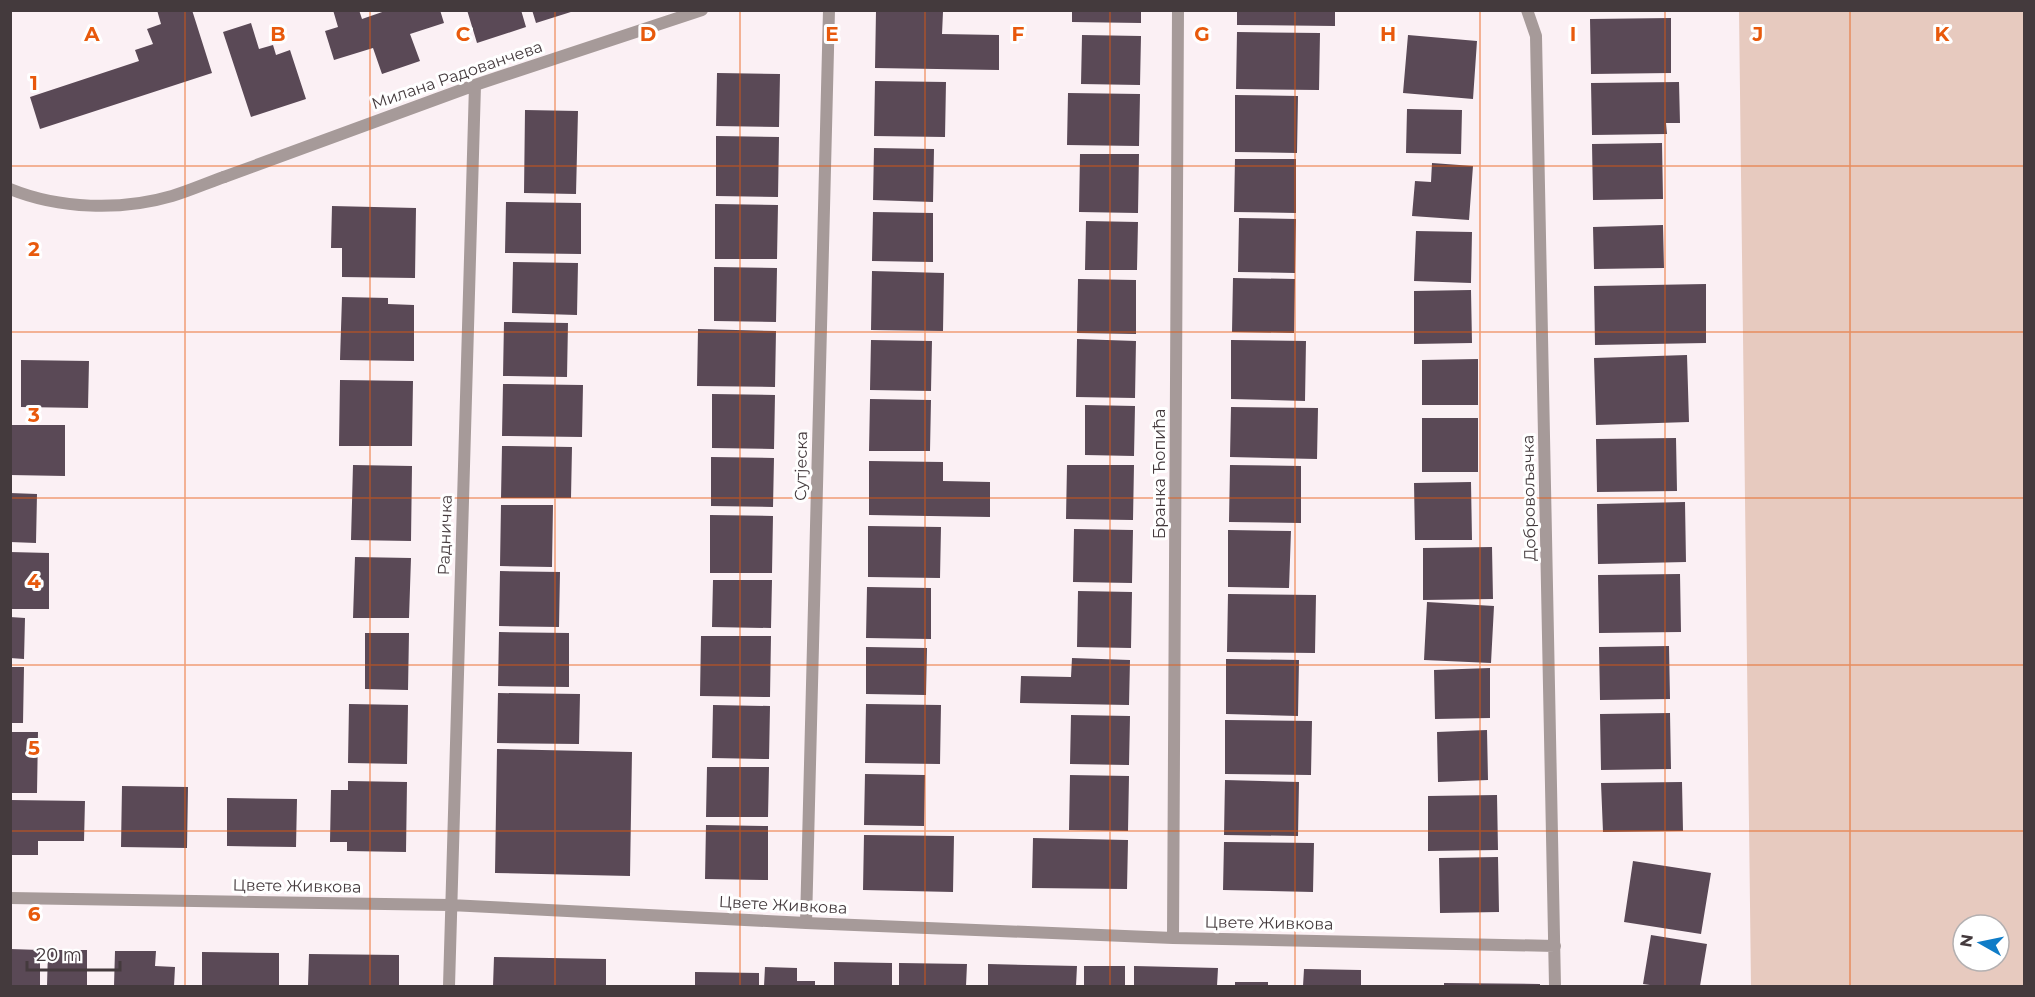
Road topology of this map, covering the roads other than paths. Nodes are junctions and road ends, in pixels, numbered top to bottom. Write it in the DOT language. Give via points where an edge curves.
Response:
graph roads {
  1 [pos="702,10"];
  2 [pos="829,10"];
  3 [pos="1178,10"];
  4 [pos="1527,10"];
  5 [pos="475,85"];
  6 [pos="10,189"];
  7 [pos="10,898"];
  8 [pos="450,905"];
  9 [pos="806,923"];
  10 [pos="1173,938"];
  11 [pos="1555,946"];
  12 [pos="449,987"];
  13 [pos="1555,987"];
  1 -- 5 [label="street, Милана Радованчева"];
  2 -- 9 [label="street, Сутјеска"];
  3 -- 10 [label="street, Бранка Ћопића"];
  4 -- 11 [label="street, Добровољачка" via="1536,36"];
  5 -- 6 [label="street, Милана Радованчева" via="171,197 122,205 68,203"];
  5 -- 8 [label="street, Радничка"];
  7 -- 8 [label="street, Цвете Живкова"];
  8 -- 9 [label="street, Цвете Живкова"];
  8 -- 12 [label="street, Радничка"];
  9 -- 10 [label="street, Цвете Живкова"];
  10 -- 11 [label="street, Цвете Живкова"];
  11 -- 13 [label="street, Добровољачка"];
}
